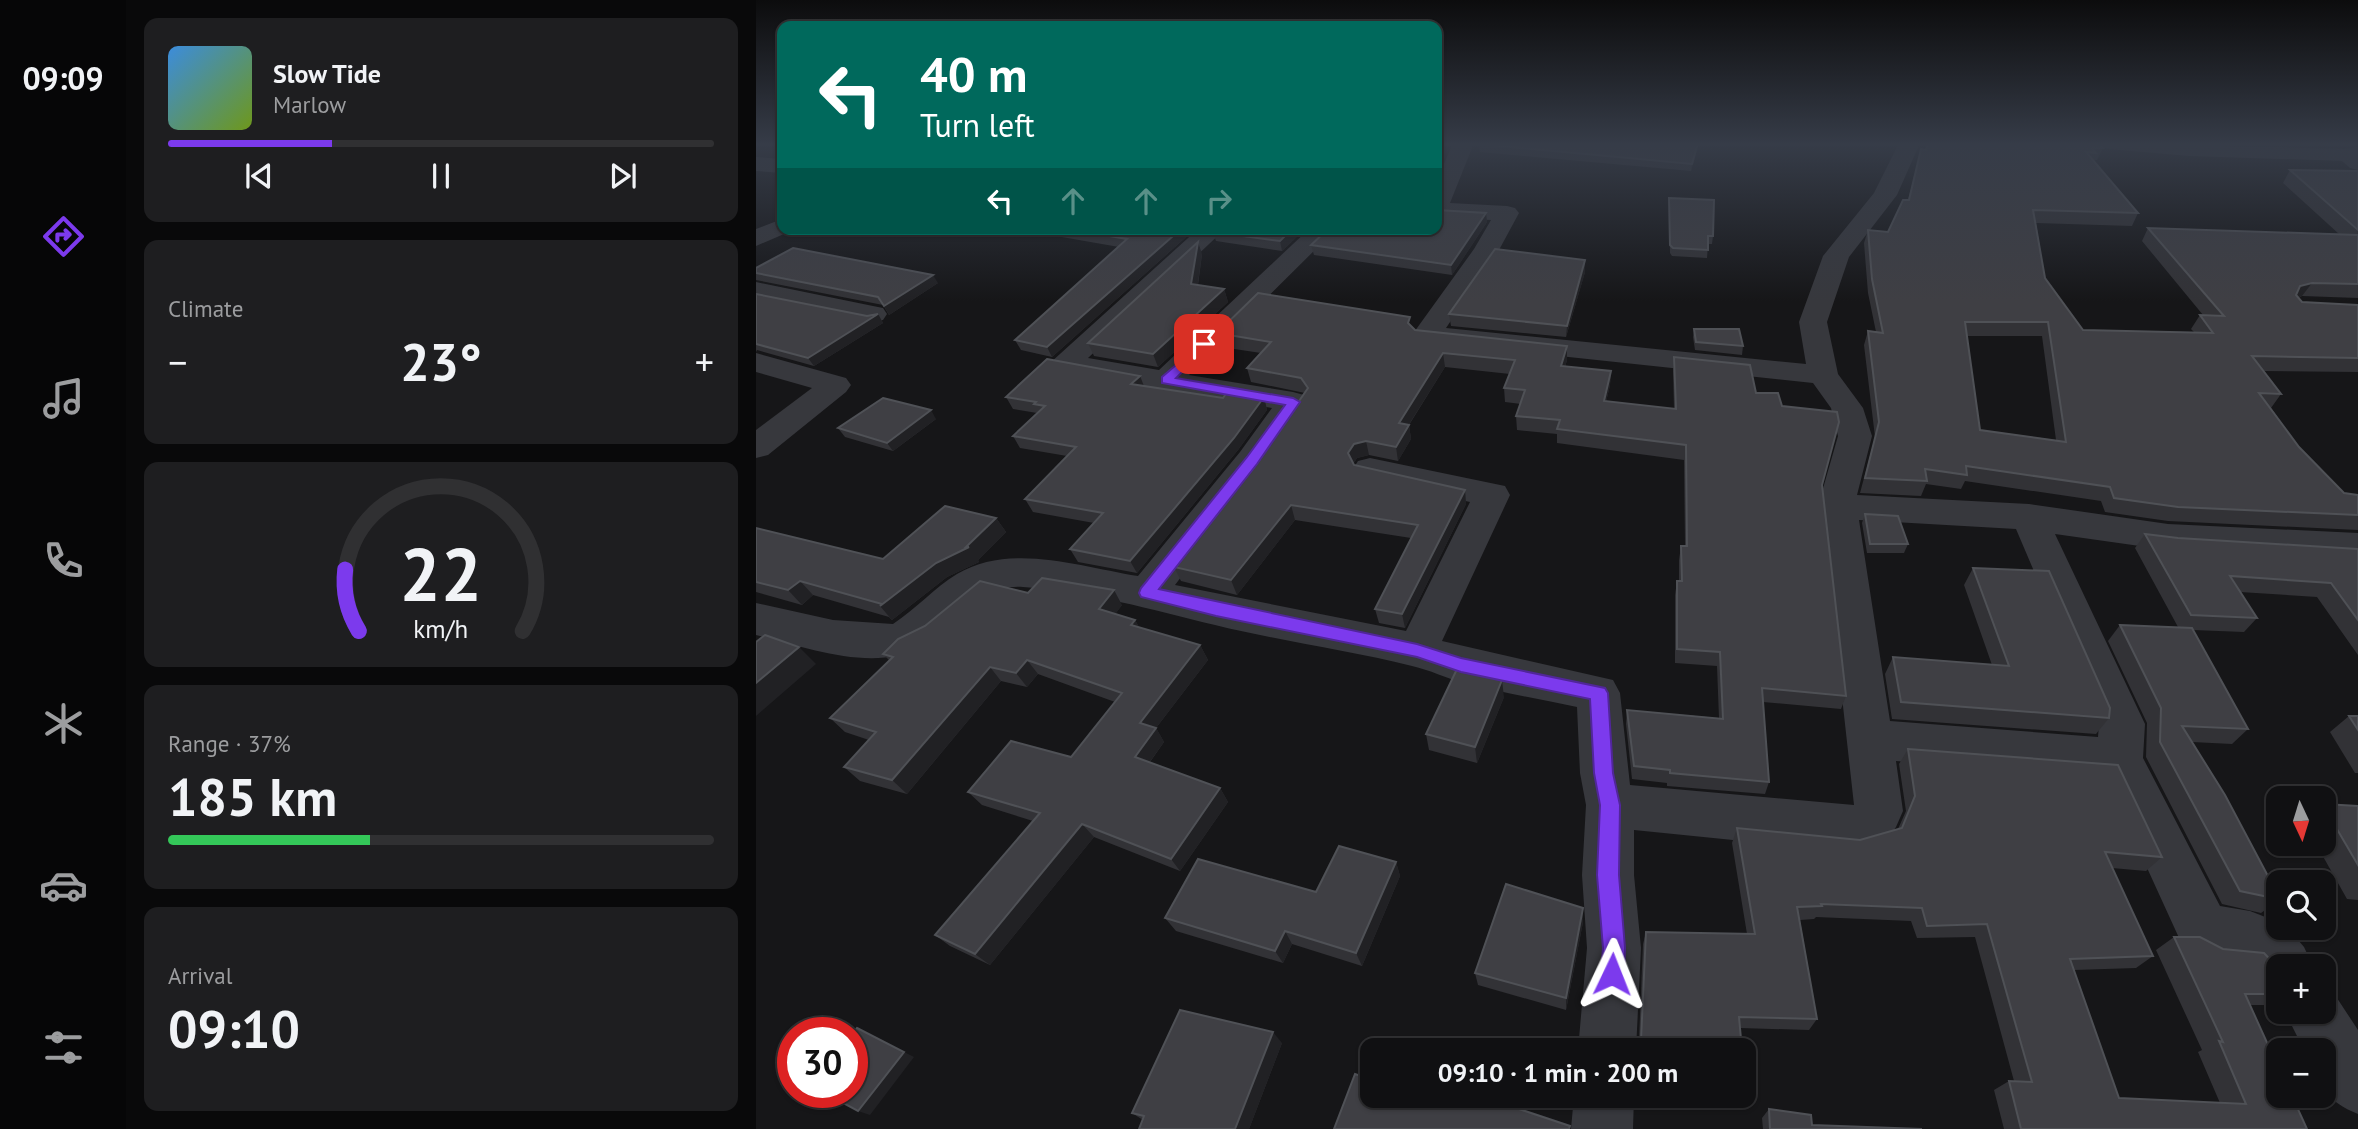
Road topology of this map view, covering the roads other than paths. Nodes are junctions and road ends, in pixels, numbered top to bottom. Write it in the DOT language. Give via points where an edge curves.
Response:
graph roads {
  1 [pos="1884,196"];
  2 [pos="1442,208"];
  3 [pos="777,228"];
  4 [pos="1206,235"];
  5 [pos="1318,235"];
  6 [pos="756,238"];
  7 [pos="756,290"];
  8 [pos="873,314"];
  9 [pos="756,362"];
  10 [pos="1823,374"];
  11 [pos="1166,380"];
  12 [pos="756,447"];
  13 [pos="1370,469"];
  14 [pos="1839,506"];
  15 [pos="2029,517"];
  16 [pos="2358,547"];
  17 [pos="1147,593"];
  18 [pos="756,619"];
  19 [pos="1417,650"];
  20 [pos="1870,739"];
  21 [pos="2120,759"];
  22 [pos="1610,805"];
  23 [pos="2278,954"];
  24 [pos="2321,1024"];
  25 [pos="1608,1038"];
  26 [pos="2358,1084"];
  27 [pos="1603,1108"];
  28 [pos="1602,1129"];
  1 -- 10 [label="street" via="1836,256 1813,322"];
  2 -- 10 [label="street" via="1507,213 1427,335"];
  3 -- 6 [label="street"];
  4 -- 11 [label="street" via="1065,363"];
  5 -- 11 [label="street"];
  7 -- 8 [label="street"];
  9 -- 12 [label="street" via="835,385"];
  10 -- 14 [label="street" via="1847,408 1855,436"];
  11 -- 17 [label="street" via="1293,402"];
  13 -- 19 [label="street" via="1492,495"];
  14 -- 15 [label="street"];
  14 -- 20 [label="street"];
  15 -- 16 [label="street" via="2168,537"];
  15 -- 21 [label="street" via="2122,724"];
  17 -- 18 [label="street" via="1021,572 994,574 961,593 905,638 878,643"];
  17 -- 19 [label="street"];
  19 -- 22 [label="street" via="1461,665 1598,693"];
  20 -- 21 [label="street"];
  20 -- 22 [label="street" via="1878,811 1870,824 1852,829"];
  21 -- 23 [label="street" via="2204,932 2260,939"];
  22 -- 25 [label="street" via="1608,875 1614,948"];
  24 -- 26 [label="street"];
  27 -- 28 [label="street"];
}
